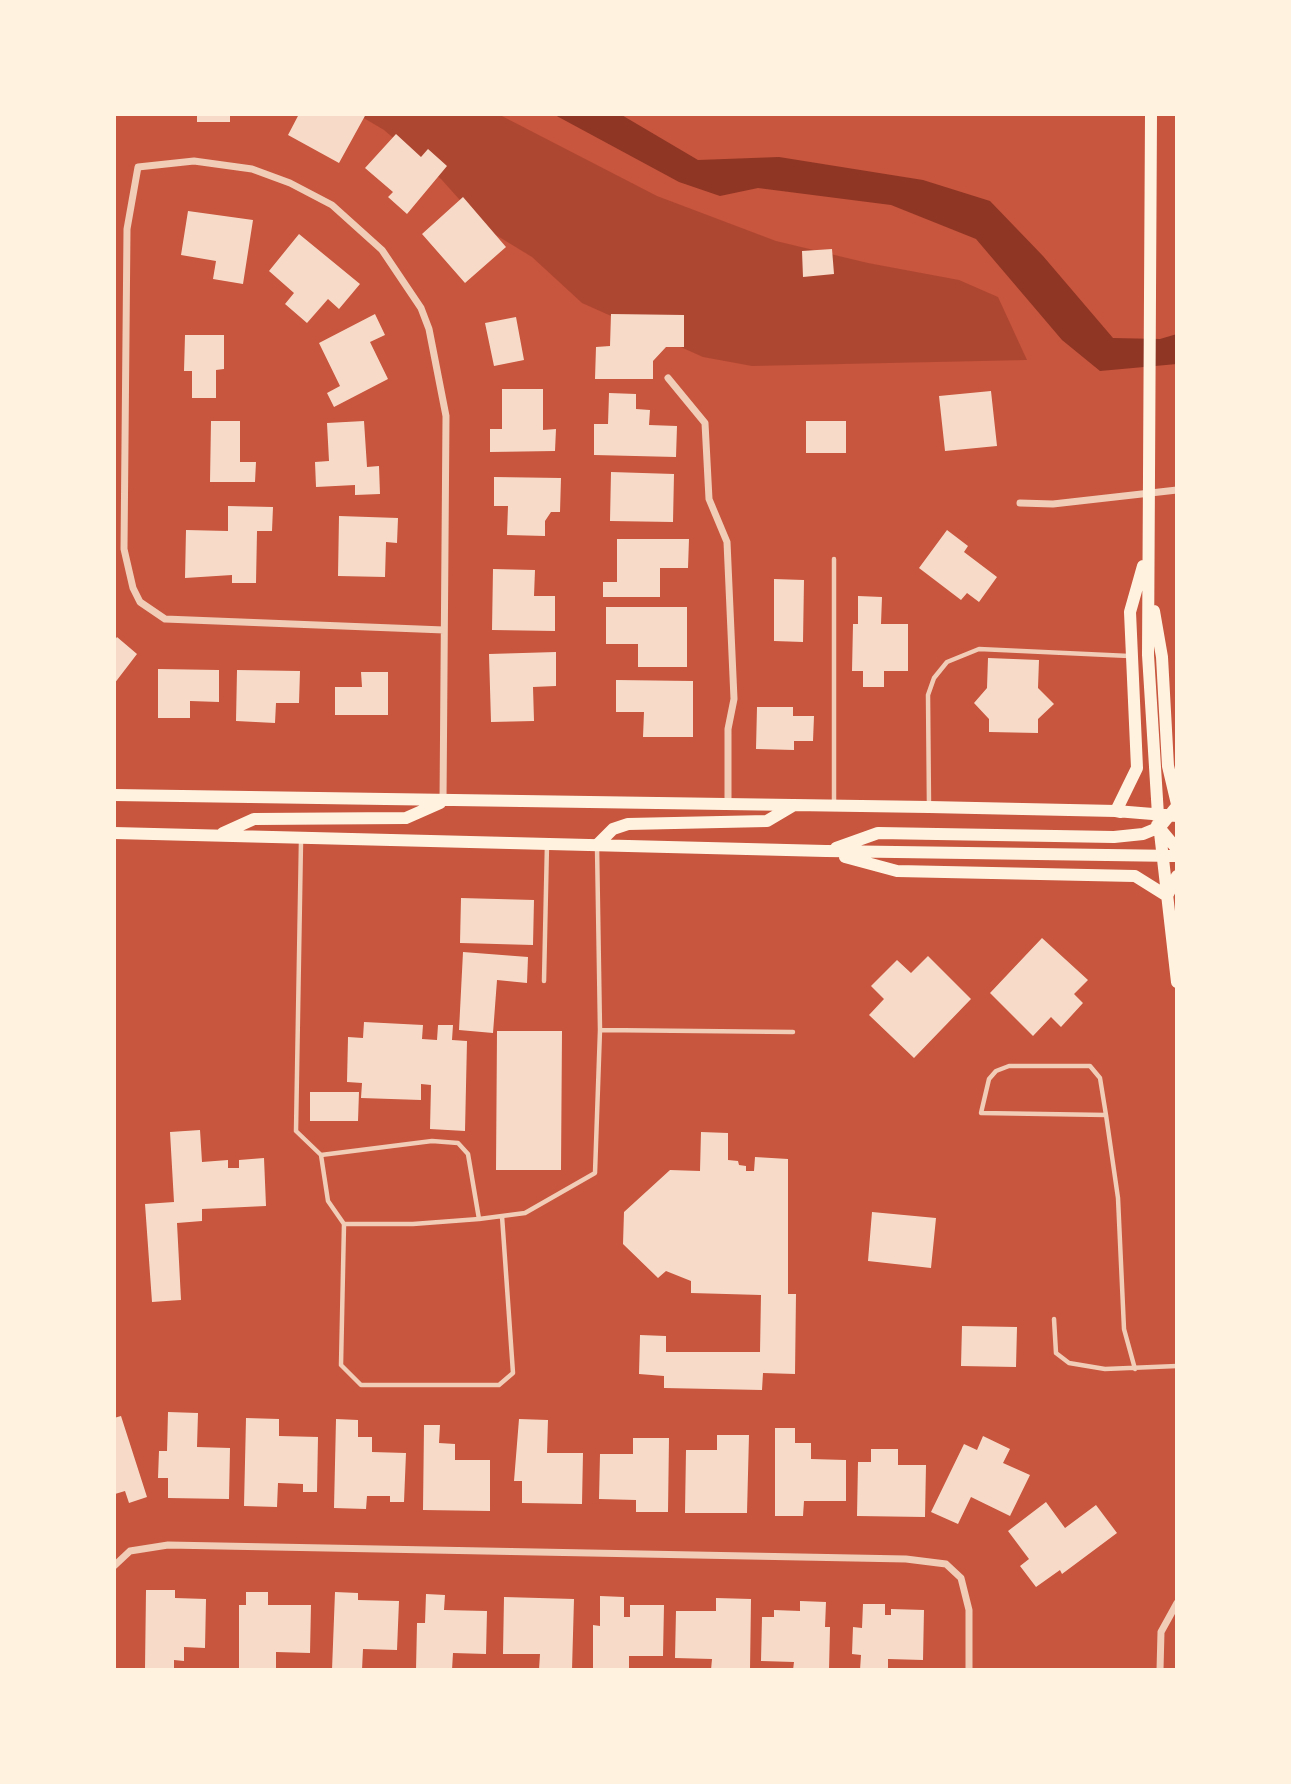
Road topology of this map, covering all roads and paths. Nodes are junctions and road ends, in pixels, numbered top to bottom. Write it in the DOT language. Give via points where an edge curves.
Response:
graph roads {
  1 [pos="1151,114"];
  2 [pos="668,378"];
  3 [pos="1177,490"];
  4 [pos="1147,495"];
  5 [pos="1020,503"];
  6 [pos="1148,551"];
  7 [pos="834,559"];
  8 [pos="1148,576"];
  9 [pos="444,630"];
  10 [pos="1131,656"];
  11 [pos="114,795"];
  12 [pos="443,801"];
  13 [pos="728,803"];
  14 [pos="794,804"];
  15 [pos="834,805"];
  16 [pos="929,807"];
  17 [pos="1115,811"];
  18 [pos="1170,814"];
  19 [pos="114,833"];
  20 [pos="220,835"];
  21 [pos="301,836"];
  22 [pos="547,844"];
  23 [pos="597,845"];
  24 [pos="1177,849"];
  25 [pos="825,851"];
  26 [pos="1163,856"];
  27 [pos="1177,856"];
  28 [pos="1177,876"];
  29 [pos="1167,896"];
  30 [pos="544,981"];
  31 [pos="1177,982"];
  32 [pos="600,1030"];
  33 [pos="793,1032"];
  34 [pos="1106,1115"];
  35 [pos="321,1155"];
  36 [pos="502,1216"];
  37 [pos="479,1219"];
  38 [pos="344,1224"];
  39 [pos="1054,1319"];
  40 [pos="1177,1366"];
  41 [pos="1135,1369"];
  42 [pos="114,1566"];
  43 [pos="1177,1603"];
  44 [pos="969,1670"];
  45 [pos="1160,1670"];
  1 -- 4 [label="main road"];
  2 -- 13 [label="street" via="705,423 709,499 727,542 734,699 728,729"];
  3 -- 4 [label="street"];
  4 -- 5 [label="street"];
  4 -- 6 [label="main road"];
  6 -- 8 [label="main road"];
  6 -- 10 [label="main road" via="1129,612"];
  7 -- 15 [label="lane"];
  8 -- 18 [label="main road" via="1162,657"];
  8 -- 18 [label="main road" via="1148,655"];
  9 -- 9 [label="street" via="165,619 132,588 124,549 127,229 138,167 194,161 252,169 332,205 383,250 421,308 429,329 446,416"];
  9 -- 12 [label="street"];
  10 -- 16 [label="lane" via="979,649 947,662 928,695"];
  10 -- 17 [label="main road" via="1137,768"];
  11 -- 12 [label="main road"];
  12 -- 13 [label="main road"];
  12 -- 20 [label="main road" via="406,818 254,819"];
  13 -- 14 [label="main road"];
  14 -- 15 [label="main road"];
  14 -- 23 [label="main road" via="767,821 628,824 613,829"];
  15 -- 16 [label="main road"];
  16 -- 17 [label="main road"];
  17 -- 18 [label="main road"];
  18 -- 24 [label="main road"];
  18 -- 25 [label="main road" via="1143,834 878,832"];
  18 -- 26 [label="main road"];
  19 -- 20 [label="main road"];
  20 -- 21 [label="main road"];
  21 -- 22 [label="main road"];
  21 -- 35 [label="lane" via="296,1131"];
  22 -- 23 [label="main road"];
  22 -- 30 [label="lane"];
  23 -- 25 [label="main road"];
  23 -- 32 [label="lane"];
  25 -- 26 [label="main road"];
  25 -- 29 [label="main road" via="897,871 1135,876"];
  26 -- 27 [label="main road"];
  26 -- 29 [label="main road"];
  28 -- 29 [label="main road"];
  29 -- 31 [label="main road"];
  32 -- 33 [label="lane"];
  32 -- 36 [label="lane" via="595,1172 524,1213"];
  34 -- 34 [label="lane" via="995,1113 981,1113 989,1079 996,1071 1009,1066 1090,1066 1100,1078"];
  34 -- 41 [label="lane" via="1118,1198 1124,1329"];
  35 -- 37 [label="lane" via="432,1141 458,1143 468,1154"];
  35 -- 38 [label="lane" via="328,1200"];
  36 -- 37 [label="lane"];
  36 -- 38 [label="lane" via="513,1373 499,1385 361,1385 341,1366"];
  37 -- 38 [label="lane"];
  39 -- 41 [label="lane" via="1056,1353 1069,1363"];
  40 -- 41 [label="lane"];
  42 -- 44 [label="street" via="130,1551 168,1545 946,1564 961,1578 969,1610"];
  43 -- 45 [label="street" via="1161,1632"];
}
